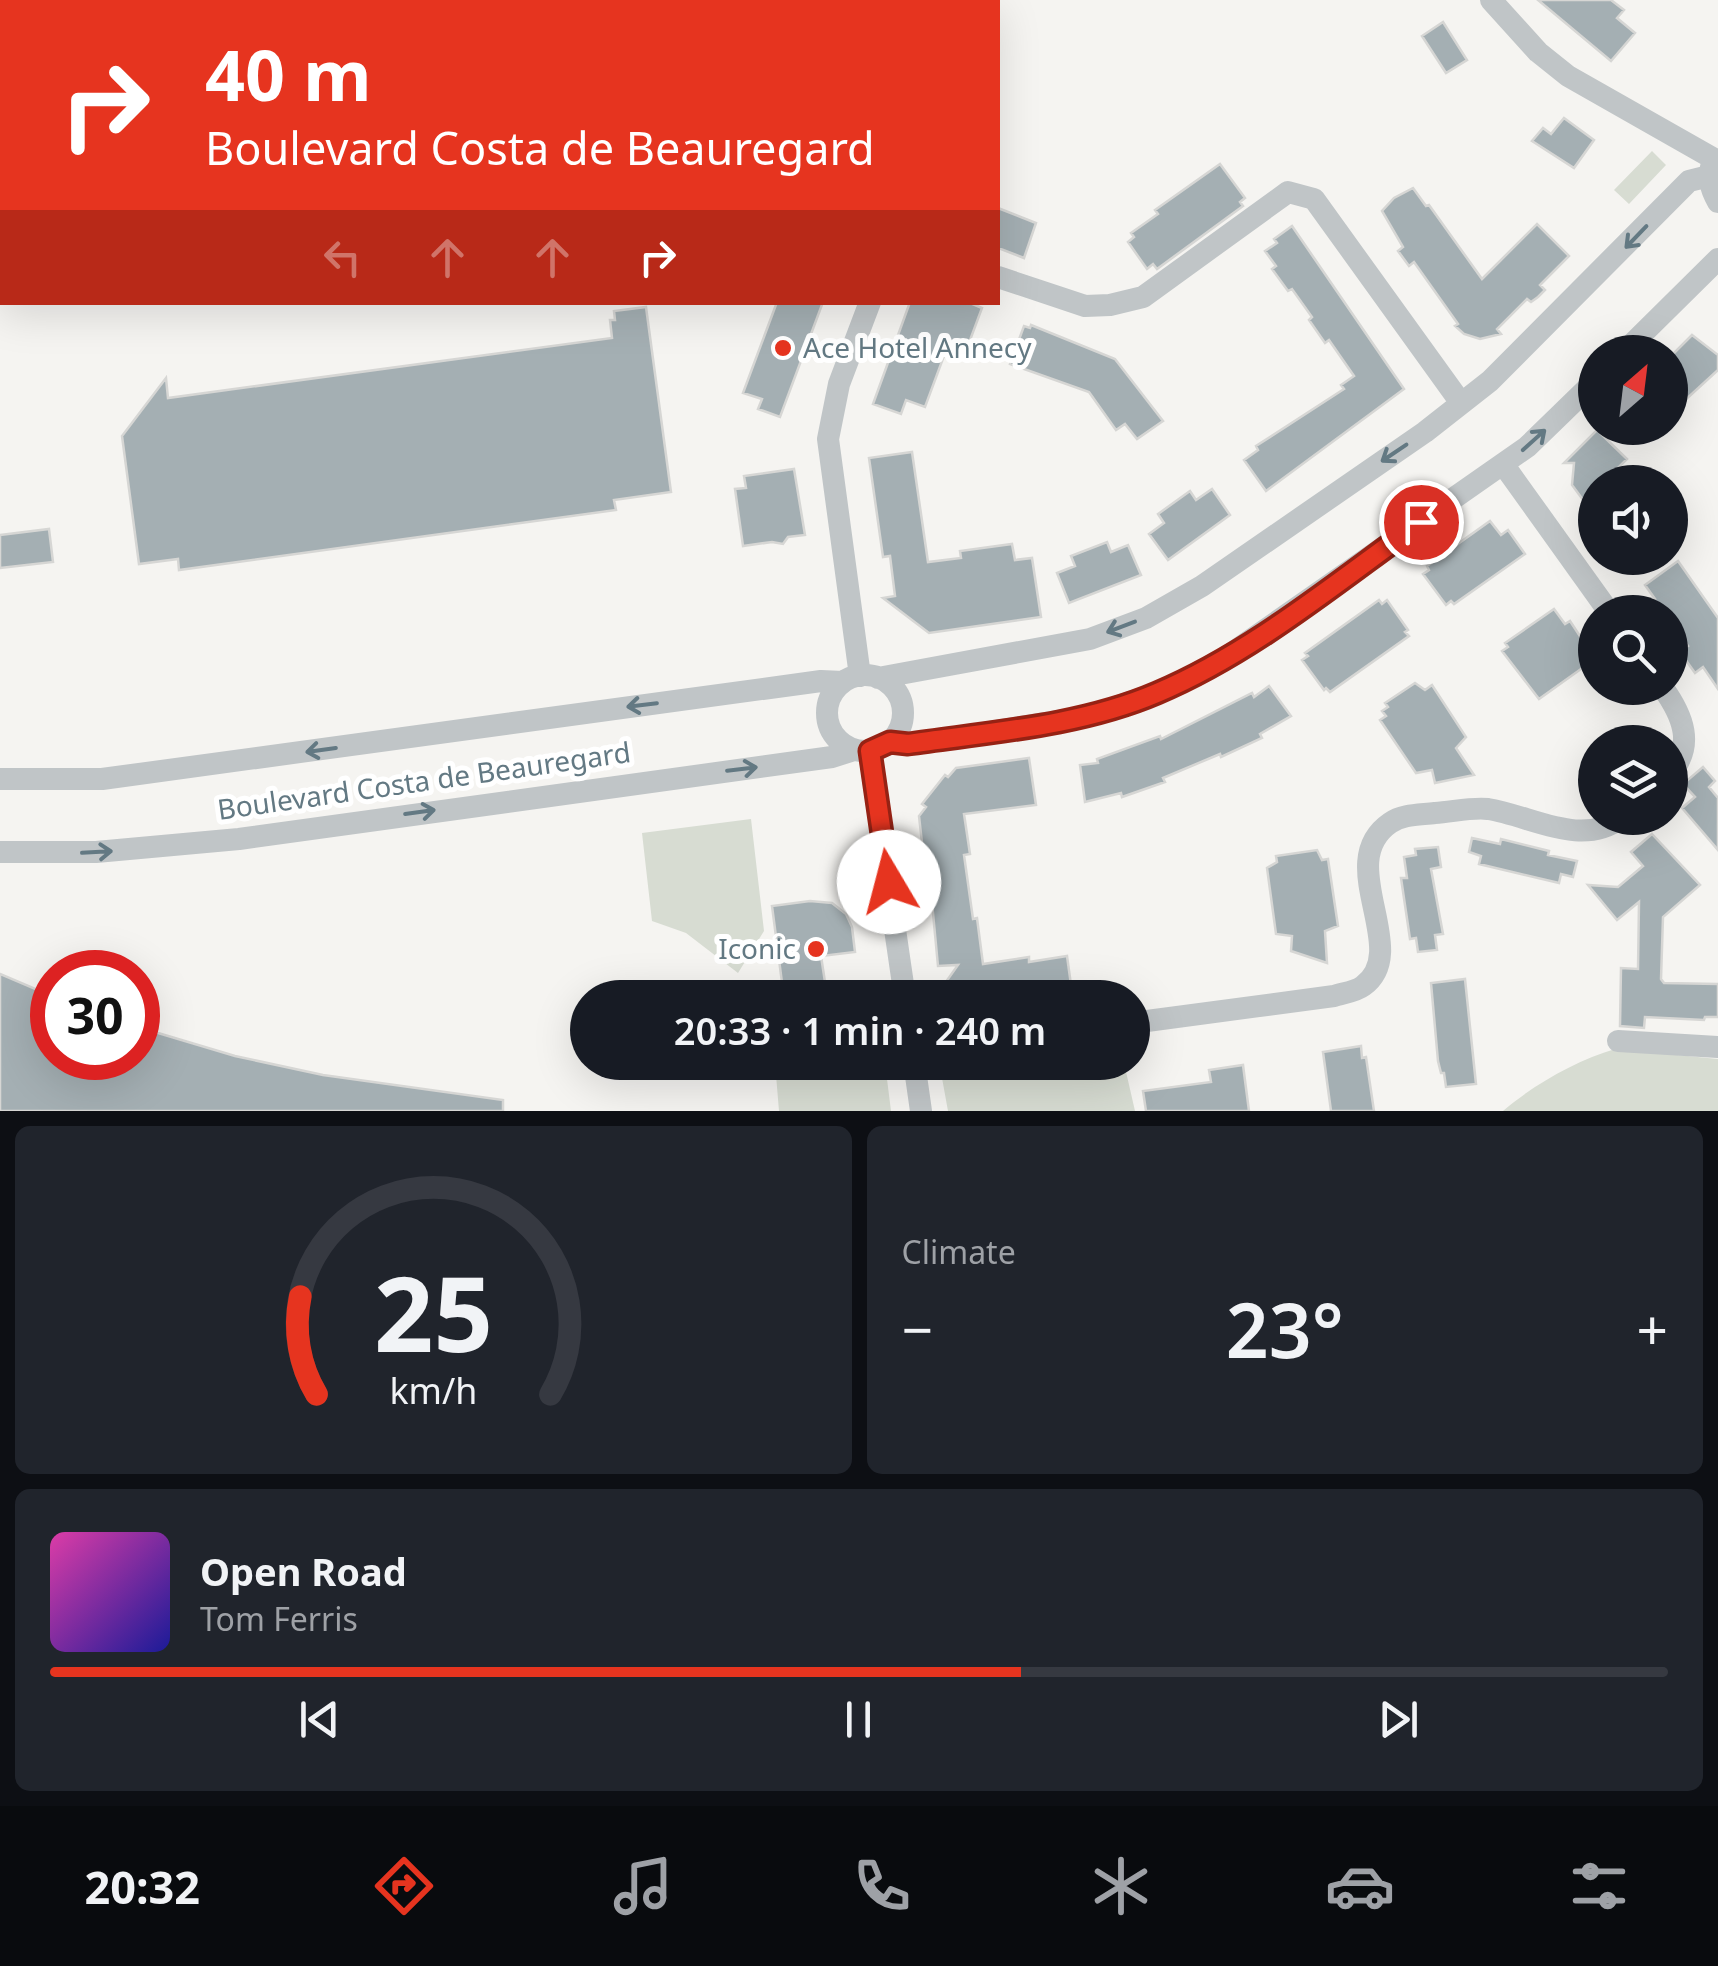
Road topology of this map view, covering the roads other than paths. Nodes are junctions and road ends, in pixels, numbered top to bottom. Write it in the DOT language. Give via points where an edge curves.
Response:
graph roads {
  1 [pos="1490,0"];
  2 [pos="1714,163"];
  3 [pos="1718,202"];
  4 [pos="1718,259"];
  5 [pos="1000,279"];
  6 [pos="869,305"];
  7 [pos="1641,335"];
  8 [pos="1578,398"];
  9 [pos="1460,402"];
  10 [pos="1502,464"];
  11 [pos="1598,595"];
  12 [pos="860,678"];
  13 [pos="871,748"];
  14 [pos="0,779"];
  15 [pos="1578,831"];
  16 [pos="0,852"];
  17 [pos="903,980"];
  18 [pos="1150,1021"];
  19 [pos="1618,1041"];
  20 [pos="1718,1047"];
  21 [pos="917,1080"];
  22 [pos="921,1111"];
  1 -- 2 [label="street" via="1568,76"];
  2 -- 3 [label="street" via="1711,191"];
  2 -- 9 [label="street, Boulevard Costa de Beauregard, one-way" via="1490,381"];
  4 -- 7 [label="street"];
  5 -- 9 [label="street" via="1085,306 1143,296 1288,192 1314,199"];
  6 -- 12 [label="street" via="839,384 828,440"];
  10 -- 8 [label="street, Boulevard Costa de Beauregard, one-way"];
  9 -- 12 [label="street, Boulevard Costa de Beauregard, one-way" via="1202,586 1146,618 1090,640"];
  10 -- 11 [label="street"];
  10 -- 13 [label="street, Boulevard Costa de Beauregard" via="1212,667 1154,694 1090,716"];
  12 -- 13 [label="street" via="894,689 902,707 898,732"];
  12 -- 13 [label="street" via="830,697 827,717 836,738"];
  12 -- 14 [label="street, Boulevard Costa de Beauregard, one-way" via="102,779"];
  16 -- 13 [label="street, Boulevard Costa de Beauregard, one-way" via="96,852 239,838"];
  13 -- 17 [label="street"];
  15 -- 18 [label="street" via="1485,808 1391,822 1368,855 1380,952 1365,985 1334,996"];
  19 -- 20 [label="street"];
  21 -- 22 [label="street"];
}
